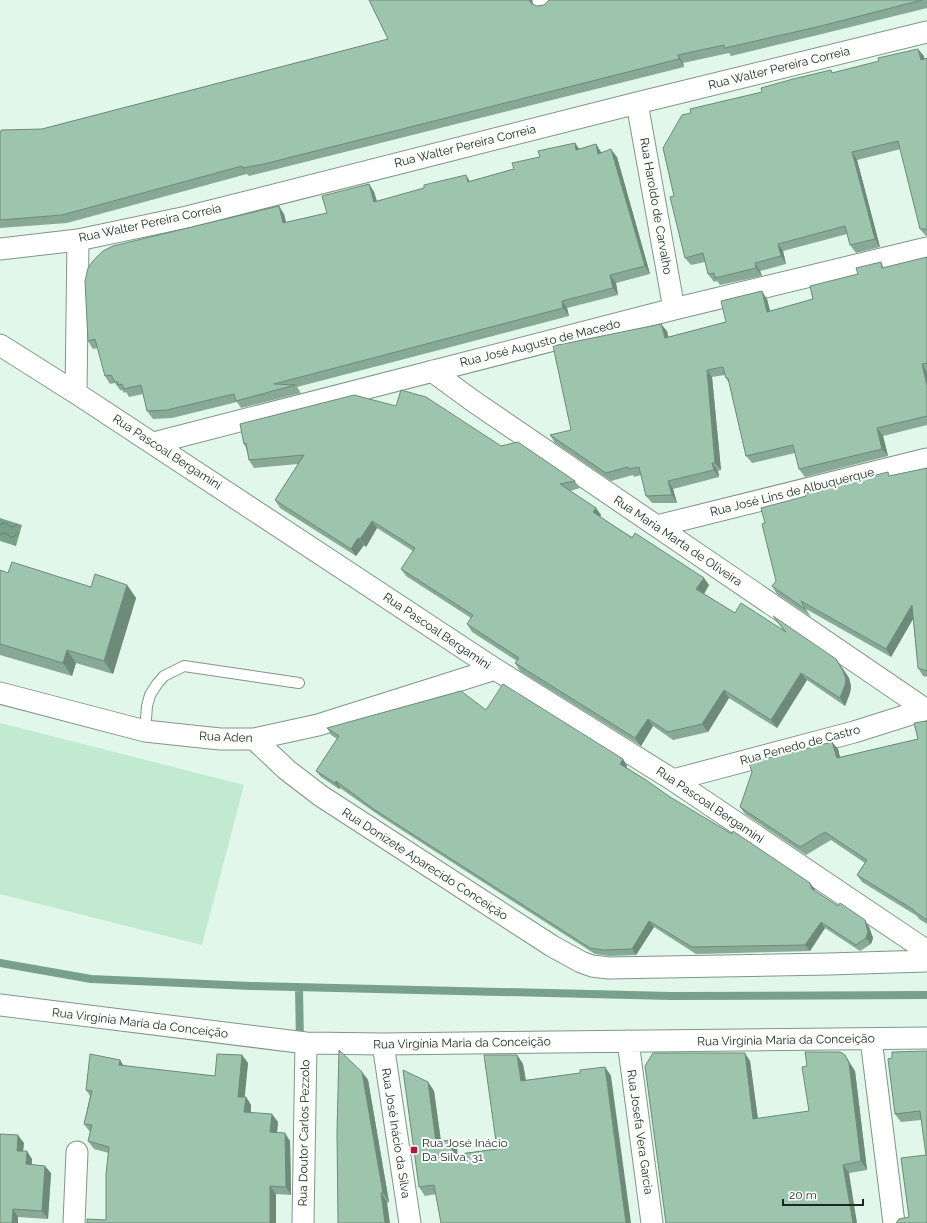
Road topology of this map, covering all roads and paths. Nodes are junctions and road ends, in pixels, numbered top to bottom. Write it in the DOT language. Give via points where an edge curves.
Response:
graph roads {
  1 [pos="927,32"];
  2 [pos="637,103"];
  3 [pos="78,240"];
  4 [pos="927,248"];
  5 [pos="0,249"];
  6 [pos="674,309"];
  7 [pos="0,345"];
  8 [pos="432,370"];
  9 [pos="76,393"];
  10 [pos="154,443"];
  11 [pos="927,459"];
  12 [pos="657,526"];
  13 [pos="495,669"];
  14 [pos="299,683"];
  15 [pos="0,693"];
  16 [pos="926,709"];
  17 [pos="145,731"];
  18 [pos="254,739"];
  19 [pos="673,780"];
  20 [pos="927,951"];
  21 [pos="927,961"];
  22 [pos="0,1005"];
  23 [pos="927,1038"];
  24 [pos="871,1039"];
  25 [pos="628,1041"];
  26 [pos="306,1043"];
  27 [pos="383,1044"];
  28 [pos="77,1152"];
  29 [pos="74,1223"];
  30 [pos="303,1223"];
  31 [pos="410,1223"];
  32 [pos="652,1223"];
  33 [pos="894,1223"];
  1 -- 2 [label="street, Rua Walter Pereira Correia"];
  2 -- 3 [label="street, Rua Walter Pereira Correia" via="187,216"];
  2 -- 6 [label="street, Rua Haroldo de Carvalho"];
  3 -- 5 [label="street, Rua Walter Pereira Correia"];
  3 -- 9 [label="street"];
  4 -- 6 [label="street, Rua José Augusto de Macedo"];
  6 -- 8 [label="street, Rua José Augusto de Macedo"];
  7 -- 9 [label="street, Rua Pascoal Bergamini"];
  8 -- 10 [label="street, Rua José Augusto de Macedo"];
  8 -- 12 [label="street, Rua Maria Marta de Oliveira" via="473,401"];
  9 -- 10 [label="street, Rua Pascoal Bergamini"];
  10 -- 13 [label="street, Rua Pascoal Bergamini"];
  11 -- 12 [label="street, Rua José Lins de Albuquerque"];
  12 -- 16 [label="street, Rua Maria Marta de Oliveira"];
  13 -- 18 [label="street, Rua Aden" via="318,725"];
  13 -- 19 [label="street, Rua Pascoal Bergamini"];
  14 -- 17 [label="lane" via="184,666 164,676 150,695"];
  15 -- 17 [label="street, Rua Aden"];
  16 -- 19 [label="street, Rua Penedo de Castro" via="854,732"];
  17 -- 18 [label="street, Rua Aden"];
  18 -- 21 [label="street, Rua Donizete Aparecido Conceição" via="287,770 321,796 552,946 592,966 608,968"];
  19 -- 20 [label="street, Rua Pascoal Bergamini"];
  22 -- 26 [label="street, Rua Virgínia Maria da Conceição"];
  23 -- 24 [label="street, Rua Virgínia Maria da Conceição"];
  24 -- 25 [label="street, Rua Virgínia Maria da Conceição"];
  24 -- 33 [label="street"];
  25 -- 27 [label="street, Rua Virgínia Maria da Conceição"];
  25 -- 32 [label="street, Rua Josefa Vera Garcia"];
  26 -- 27 [label="street, Rua Virgínia Maria da Conceição"];
  26 -- 30 [label="street, Rua Doutor Carlos Pezzolo"];
  27 -- 31 [label="street, Rua José Inácio da Silva"];
  28 -- 29 [label="street"];
}
